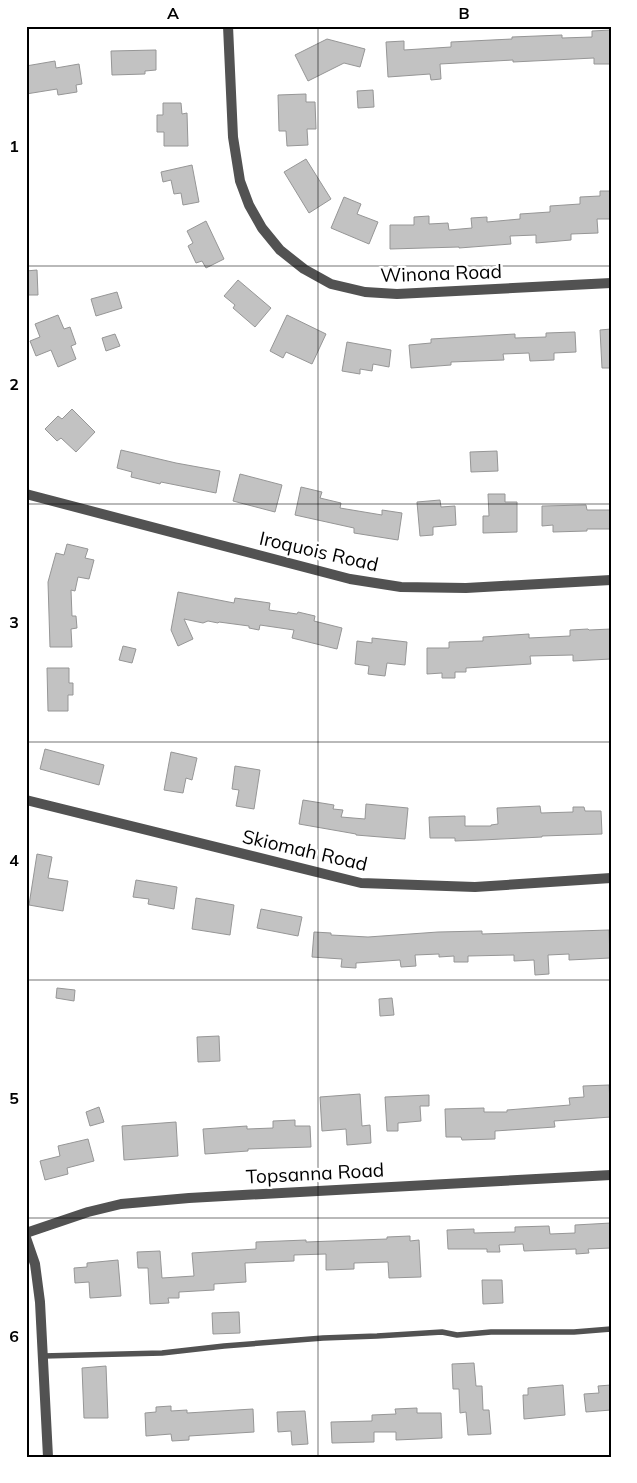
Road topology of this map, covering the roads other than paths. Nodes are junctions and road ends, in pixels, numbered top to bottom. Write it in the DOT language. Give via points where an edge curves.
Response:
graph roads {
  1 [pos="228,26"];
  2 [pos="611,283"];
  3 [pos="26,494"];
  4 [pos="611,580"];
  5 [pos="26,800"];
  6 [pos="611,878"];
  7 [pos="611,1175"];
  8 [pos="26,1233"];
  9 [pos="26,1238"];
  10 [pos="611,1329"];
  11 [pos="42,1356"];
  12 [pos="48,1457"];
  1 -- 2 [label="street, Winona Road" via="233,137 240,181 262,228 280,250 304,269 331,284 365,292 397,294"];
  3 -- 4 [label="street, Iroquois Road" via="350,579 401,587 466,588"];
  5 -- 6 [label="street, Skiomah Road" via="361,883 475,887"];
  7 -- 8 [label="street, Topsanna Road" via="121,1204"];
  9 -- 11 [label="street" via="40,1302"];
  10 -- 11 [label="lane" via="457,1335 442,1332 323,1338 162,1353"];
  11 -- 12 [label="street"];
}
